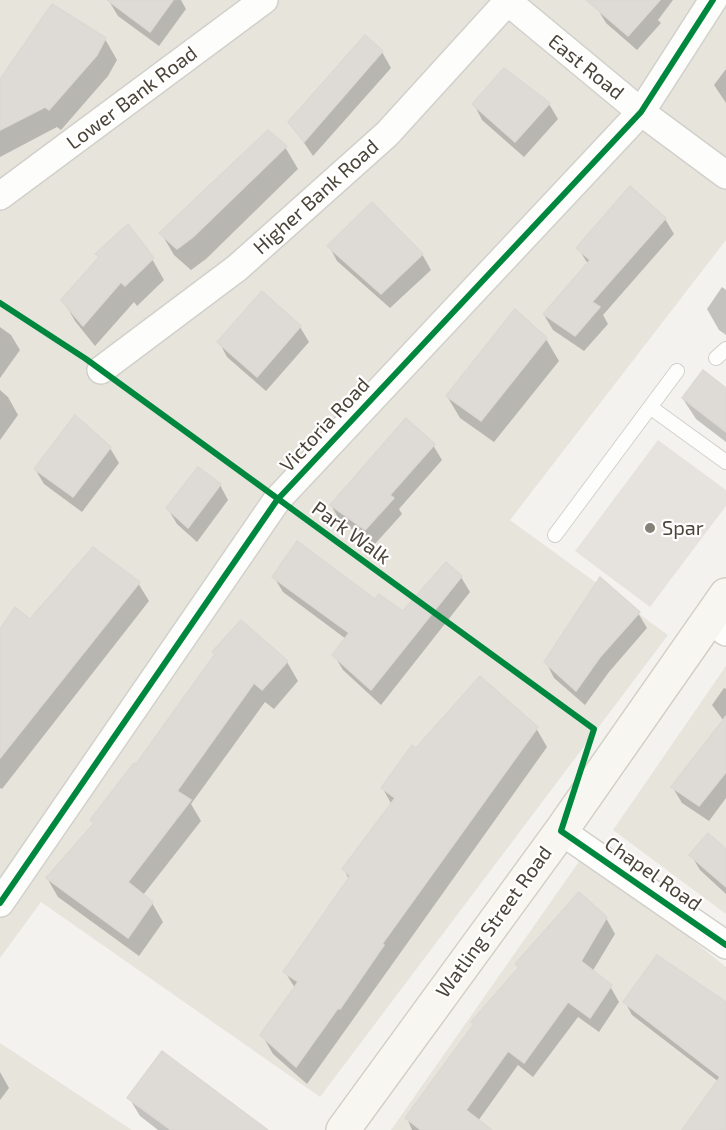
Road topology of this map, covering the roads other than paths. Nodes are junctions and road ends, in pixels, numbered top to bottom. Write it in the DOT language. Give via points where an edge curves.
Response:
graph roads {
  1 [pos="264,0"];
  2 [pos="713,0"];
  3 [pos="507,1"];
  4 [pos="641,112"];
  5 [pos="726,175"];
  6 [pos="0,196"];
  7 [pos="101,370"];
  8 [pos="676,371"];
  9 [pos="650,407"];
  10 [pos="726,462"];
  11 [pos="555,535"];
  12 [pos="720,616"];
  13 [pos="561,831"];
  14 [pos="0,903"];
  15 [pos="726,945"];
  16 [pos="343,1130"];
  1 -- 6 [label="street, Lower Bank Road"];
  2 -- 4 [label="street, Victoria Road"];
  3 -- 4 [label="street, East Road"];
  3 -- 7 [label="street, Higher Bank Road" via="378,142 237,268"];
  4 -- 5 [label="street, East Road"];
  4 -- 14 [label="street, Victoria Road" via="277,500"];
  8 -- 9 [label="lane"];
  9 -- 10 [label="lane"];
  9 -- 11 [label="lane"];
  12 -- 13 [label="main road, Watling Street Road"];
  13 -- 15 [label="street, Chapel Road"];
  13 -- 16 [label="main road, Watling Street Road"];
}
